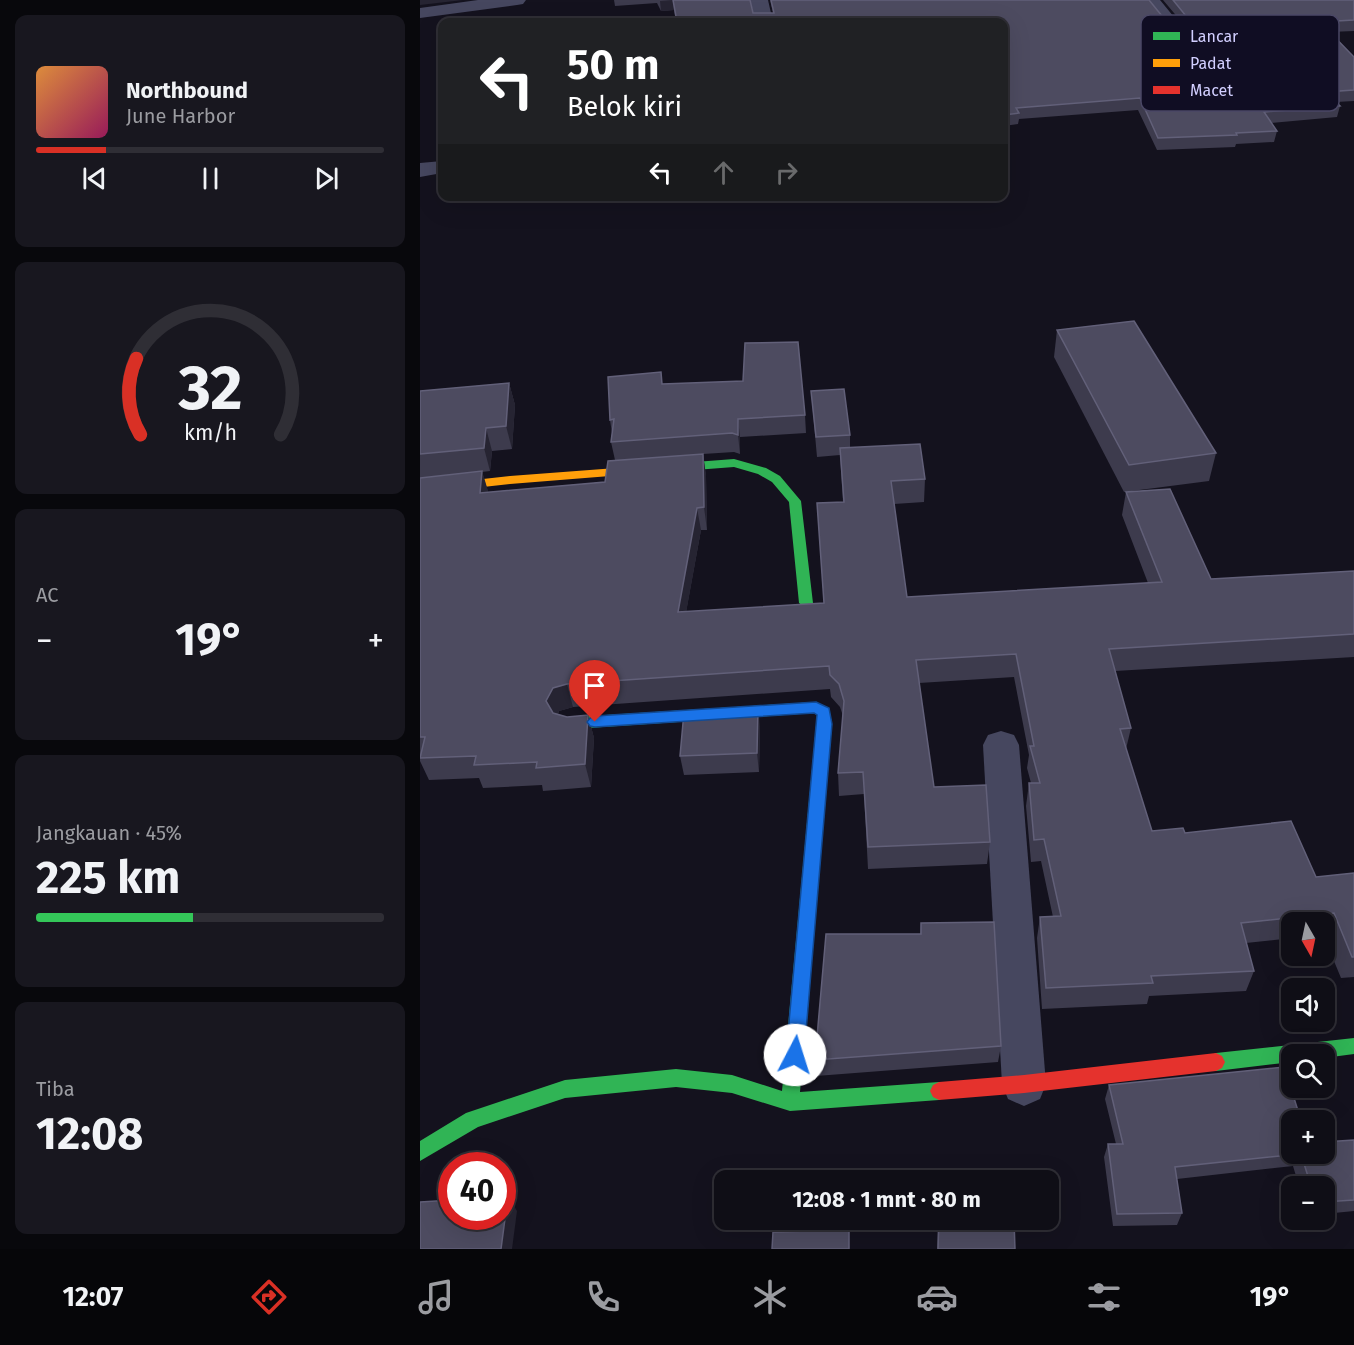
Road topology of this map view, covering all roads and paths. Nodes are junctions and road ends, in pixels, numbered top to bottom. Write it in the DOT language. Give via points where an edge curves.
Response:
graph roads {
  1 [pos="517,0"];
  2 [pos="759,0"];
  3 [pos="1151,0"];
  4 [pos="420,13"];
  5 [pos="1163,15"];
  6 [pos="763,18"];
  7 [pos="438,168"];
  8 [pos="420,170"];
  9 [pos="420,490"];
  10 [pos="806,603"];
  11 [pos="573,723"];
  12 [pos="1001,745"];
  13 [pos="1354,1046"];
  14 [pos="1024,1084"];
  15 [pos="790,1102"];
  16 [pos="420,1152"];
  1 -- 4 [label="street"];
  2 -- 6 [label="street"];
  3 -- 5 [label="street"];
  7 -- 8 [label="street"];
  9 -- 10 [label="street" via="734,463 759,468 786,487 795,501"];
  11 -- 15 [label="street" via="816,707 824,712"];
  12 -- 14 [label="street"];
  13 -- 14 [label="street"];
  14 -- 15 [label="street"];
  15 -- 16 [label="street" via="732,1084 676,1078 565,1089 473,1119"];
}
